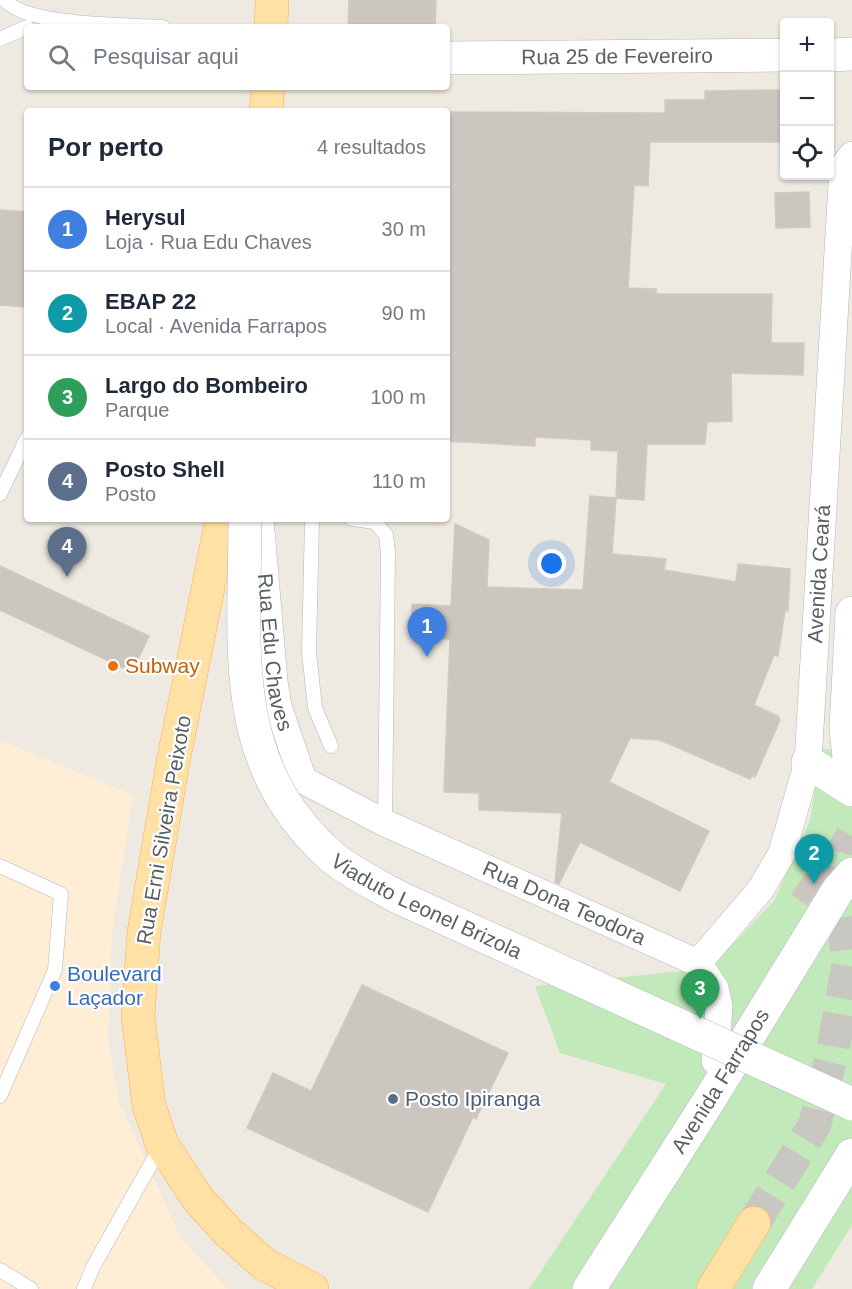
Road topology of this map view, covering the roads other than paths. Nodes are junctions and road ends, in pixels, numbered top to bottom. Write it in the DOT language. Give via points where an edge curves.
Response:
graph roads {
  1 [pos="5,0"];
  2 [pos="272,0"];
  3 [pos="46,19"];
  4 [pos="34,24"];
  5 [pos="120,24"];
  6 [pos="271,24"];
  7 [pos="24,28"];
  8 [pos="0,39"];
  9 [pos="852,54"];
  10 [pos="780,55"];
  11 [pos="834,55"];
  12 [pos="450,58"];
  13 [pos="267,90"];
  14 [pos="266,108"];
  15 [pos="852,155"];
  16 [pos="24,444"];
  17 [pos="0,494"];
  18 [pos="221,522"];
  19 [pos="245,522"];
  20 [pos="260,522"];
  21 [pos="312,522"];
  22 [pos="375,522"];
  23 [pos="852,613"];
  24 [pos="331,746"];
  25 [pos="808,762"];
  26 [pos="303,780"];
  27 [pos="852,785"];
  28 [pos="852,790"];
  29 [pos="385,823"];
  30 [pos="0,866"];
  31 [pos="852,874"];
  32 [pos="698,963"];
  33 [pos="0,1096"];
  34 [pos="710,1099"];
  35 [pos="852,1104"];
  36 [pos="162,1144"];
  37 [pos="852,1155"];
  38 [pos="754,1222"];
  39 [pos="0,1270"];
  40 [pos="31,1289"];
  41 [pos="84,1289"];
  42 [pos="312,1289"];
  43 [pos="589,1289"];
  44 [pos="714,1289"];
  45 [pos="769,1289"];
  1 -- 3 [label="lane" via="10,6"];
  2 -- 6 [label="main road"];
  3 -- 4 [label="lane"];
  3 -- 5 [label="lane"];
  7 -- 8 [label="lane"];
  9 -- 11 [label="main road"];
  10 -- 12 [label="main road, Rua 25 de Fevereiro"];
  13 -- 14 [label="main road"];
  15 -- 25 [label="street, Avenida Ceará" via="843,167"];
  16 -- 17 [label="lane"];
  18 -- 36 [label="main road, Rua Erni Silveira Peixoto" via="173,762 144,932 138,1016 149,1106"];
  19 -- 35 [label="main road, Viaduto Leonel Brizola, bridge" via="245,684 257,744 286,806 333,858 398,897"];
  20 -- 26 [label="street, Rua Edu Chaves" via="273,682"];
  21 -- 24 [label="lane" via="309,652 315,708"];
  22 -- 29 [label="lane" via="386,535 388,552"];
  23 -- 27 [label="main road" via="846,729"];
  25 -- 28 [label="main road"];
  25 -- 32 [label="street, Avenida Ceará" via="782,853 761,889"];
  26 -- 29 [label="street, Rua Dona Teodora"];
  29 -- 32 [label="street, Rua Dona Teodora"];
  30 -- 33 [label="lane" via="61,894 55,970"];
  31 -- 34 [label="main road, Avenida Farrapos" via="838,890"];
  32 -- 34 [label="street" via="715,988 719,1006"];
  34 -- 43 [label="main road, Avenida Farrapos"];
  36 -- 41 [label="lane"];
  36 -- 42 [label="main road, Rua Erni Silveira Peixoto" via="198,1199 228,1232 264,1263"];
  37 -- 45 [label="main road"];
  38 -- 44 [label="main road"];
  39 -- 40 [label="lane"];
}
